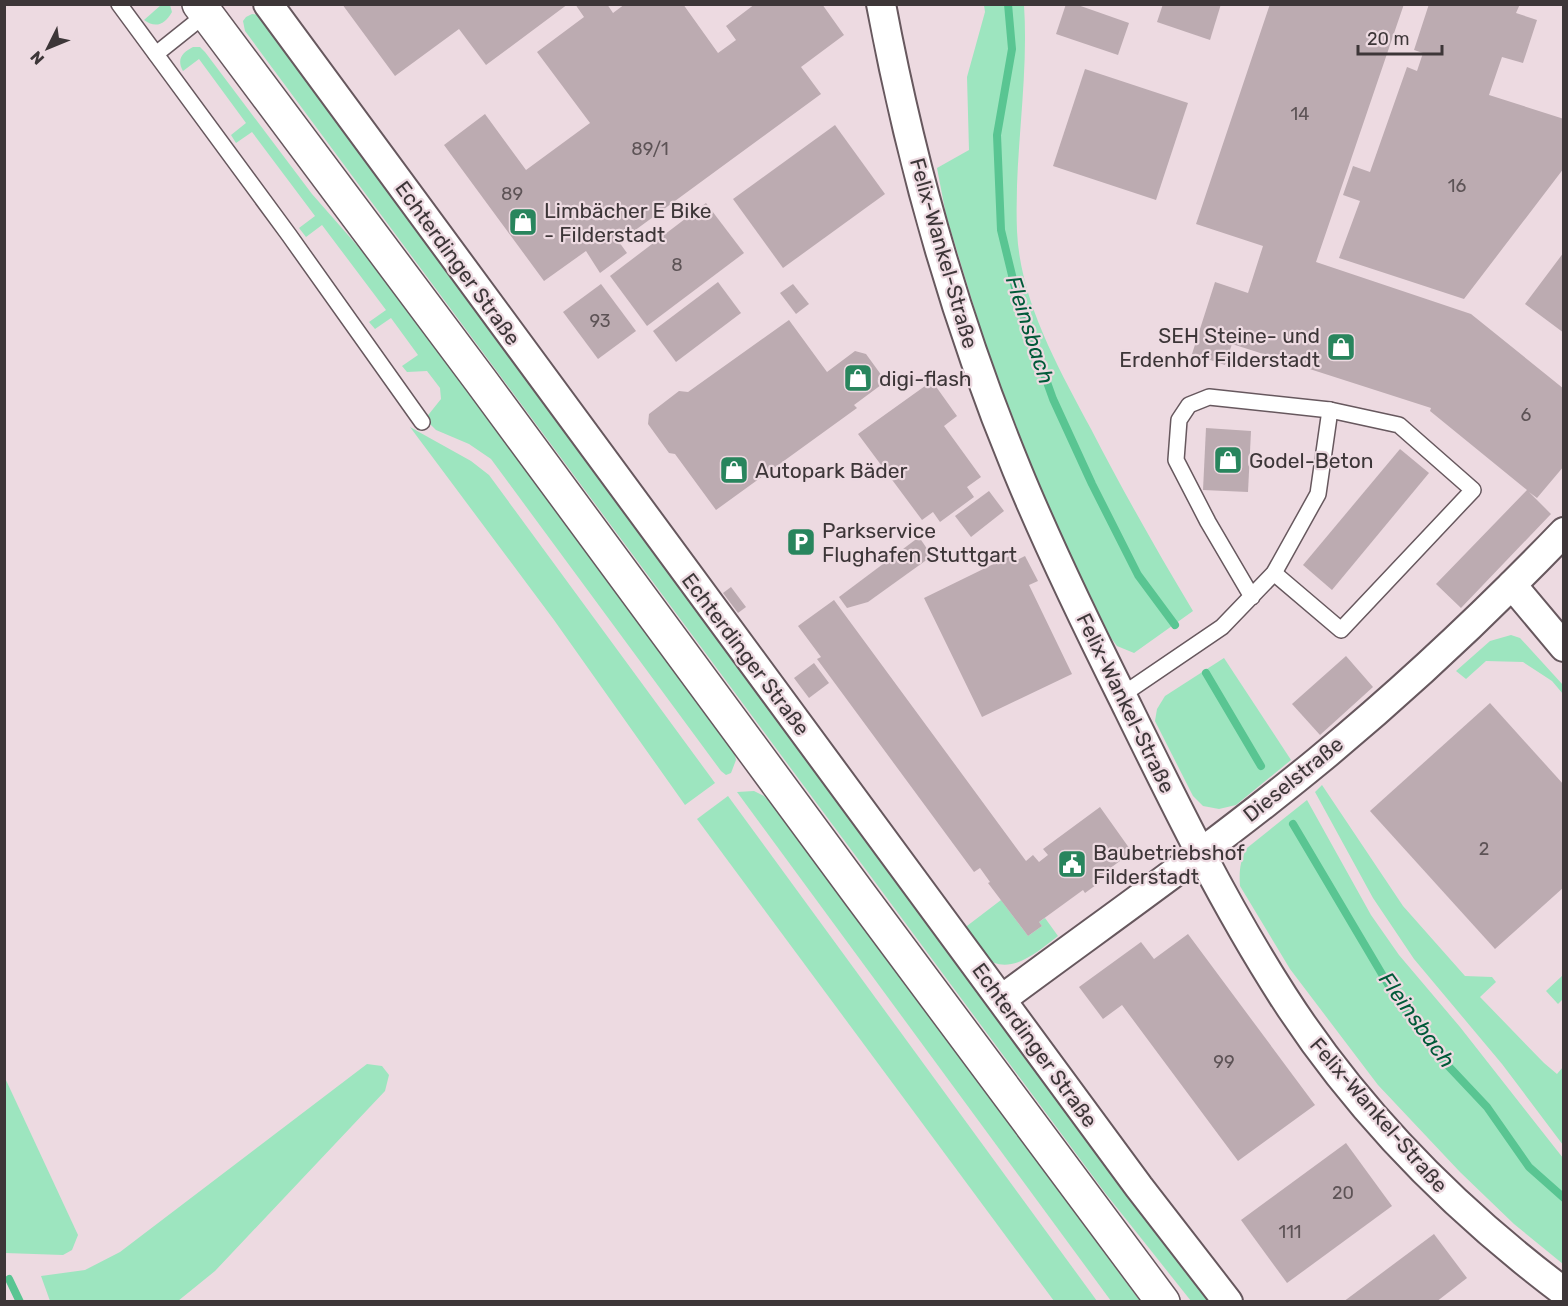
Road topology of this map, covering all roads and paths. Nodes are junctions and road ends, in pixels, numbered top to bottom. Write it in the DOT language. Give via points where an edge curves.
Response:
graph roads {
  1 [pos="119,4"];
  2 [pos="268,4"];
  3 [pos="881,4"];
  4 [pos="208,8"];
  5 [pos="156,54"];
  6 [pos="1330,410"];
  7 [pos="422,422"];
  8 [pos="1563,532"];
  9 [pos="1274,573"];
  10 [pos="1512,585"];
  11 [pos="1252,597"];
  12 [pos="1563,647"];
  13 [pos="1122,695"];
  14 [pos="1200,852"];
  15 [pos="1002,999"];
  16 [pos="1563,1292"];
  17 [pos="1163,1300"];
  18 [pos="1228,1302"];
  1 -- 5 [label="lane"];
  2 -- 15 [label="street, Echterdinger Straße"];
  3 -- 13 [label="street, Felix-Wankel-Straße" via="927,202 967,336 1041,527"];
  4 -- 5 [label="lane"];
  4 -- 17 [label="main road" via="867,905"];
  5 -- 7 [label="lane"];
  6 -- 9 [label="lane" via="1318,494"];
  6 -- 9 [label="lane" via="1399,425 1473,490 1341,630"];
  6 -- 11 [label="lane" via="1209,397 1189,405 1179,420 1176,460"];
  8 -- 10 [label="street, Dieselstraße"];
  9 -- 11 [label="lane"];
  10 -- 12 [label="street"];
  10 -- 14 [label="street, Dieselstraße" via="1318,761"];
  11 -- 13 [label="lane" via="1216,632"];
  13 -- 14 [label="street, Felix-Wankel-Straße"];
  14 -- 15 [label="street, Dieselstraße"];
  14 -- 16 [label="street, Felix-Wankel-Straße" via="1284,998 1324,1055 1434,1183 1512,1253"];
  15 -- 18 [label="street, Echterdinger Straße"];
}
